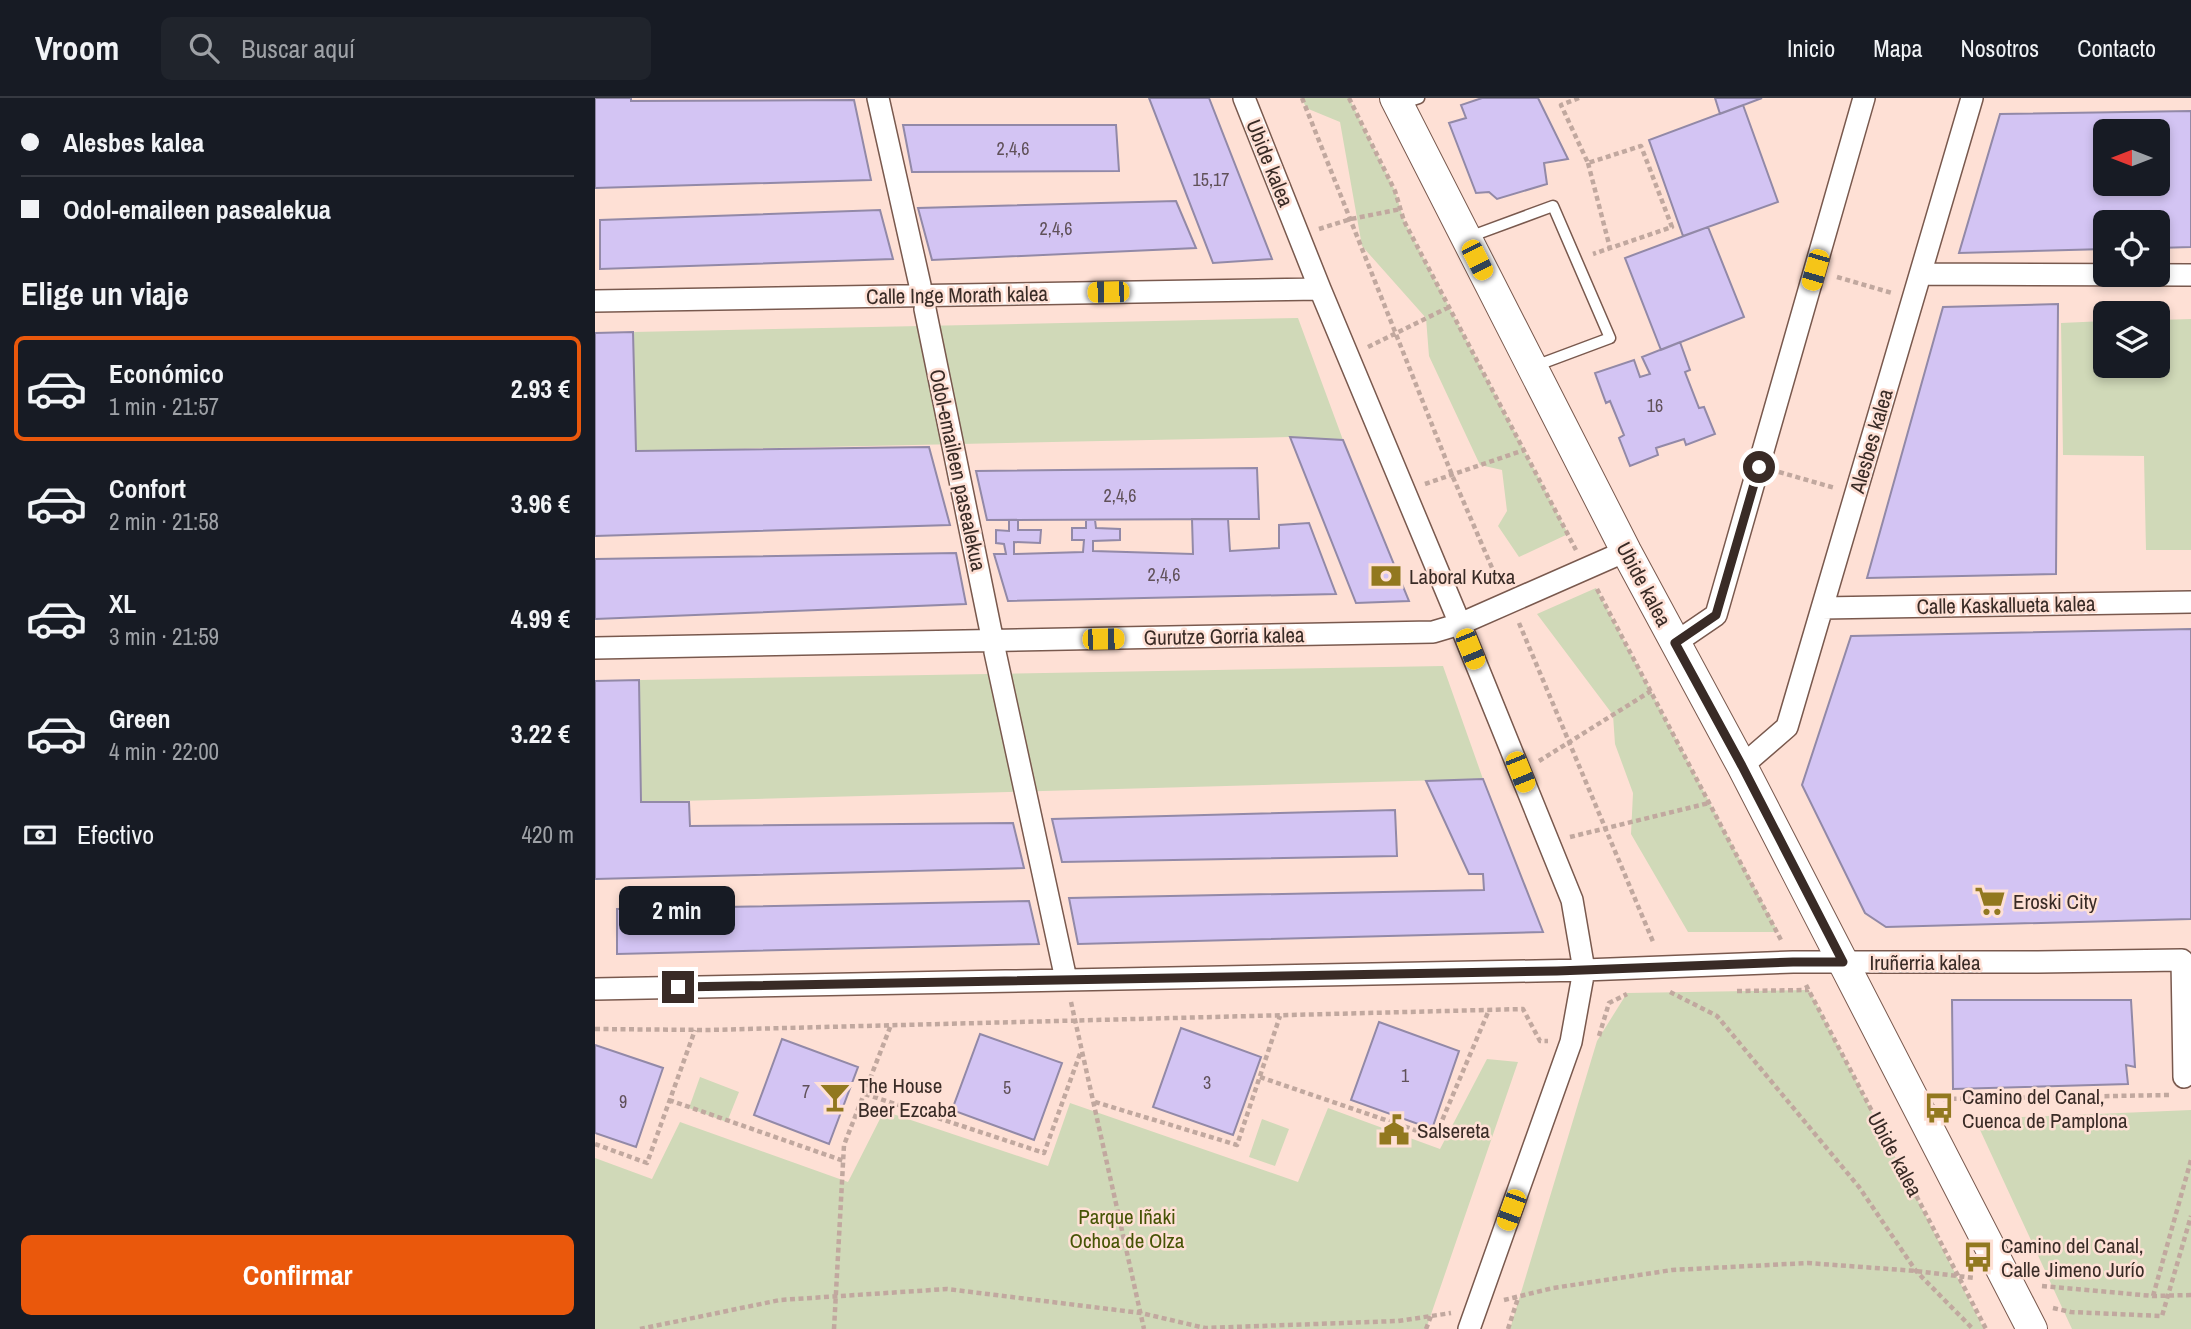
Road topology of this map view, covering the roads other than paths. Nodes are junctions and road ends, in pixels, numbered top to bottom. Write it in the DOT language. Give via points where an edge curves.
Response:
graph roads {
  1 [pos="878,98"];
  2 [pos="1244,98"];
  3 [pos="1864,98"];
  4 [pos="1972,98"];
  5 [pos="1404,100"];
  6 [pos="1466,238"];
  7 [pos="1921,274"];
  8 [pos="2191,275"];
  9 [pos="920,285"];
  10 [pos="1320,289"];
  11 [pos="595,301"];
  12 [pos="925,309"];
  13 [pos="1532,367"];
  14 [pos="1626,551"];
  15 [pos="2191,602"];
  16 [pos="1822,608"];
  17 [pos="1460,624"];
  18 [pos="1675,643"];
  19 [pos="595,648"];
  20 [pos="1742,766"];
  21 [pos="2187,959"];
  22 [pos="1843,962"];
  23 [pos="1064,970"];
  24 [pos="1584,970"];
  25 [pos="595,989"];
  26 [pos="2181,1086"];
  27 [pos="2040,1317"];
  28 [pos="1469,1329"];
  1 -- 9 [label="street"];
  2 -- 10 [label="street, Ubide kalea"];
  3 -- 18 [label="street" via="1716,615"];
  4 -- 7 [label="street, Alesbes kalea"];
  5 -- 6 [label="street, Ubide kalea"];
  6 -- 13 [label="street, Ubide kalea"];
  6 -- 13 [label="lane" via="1553,206 1610,338"];
  7 -- 8 [label="street"];
  7 -- 16 [label="street, Alesbes kalea"];
  10 -- 11 [label="street, Calle Inge Morath kalea"];
  10 -- 17 [label="street, Ubide kalea"];
  12 -- 23 [label="street, Odol-emaileen pasealekua"];
  13 -- 14 [label="street, Ubide kalea"];
  14 -- 17 [label="street, Gurutze Gorria kalea"];
  14 -- 18 [label="street, Ubide kalea"];
  15 -- 16 [label="street, Calle Kaskallueta kalea"];
  16 -- 20 [label="street, Alesbes kalea" via="1787,727"];
  17 -- 19 [label="street, Gurutze Gorria kalea" via="1433,632"];
  17 -- 24 [label="street, Ubide kalea" via="1572,900"];
  18 -- 20 [label="street, Ubide kalea"];
  20 -- 22 [label="street, Ubide kalea"];
  21 -- 22 [label="street, Iruñerria kalea"];
  21 -- 26 [label="street, Iruñerria kalea"];
  22 -- 24 [label="street, Iruñerria kalea"];
  22 -- 27 [label="street, Ubide kalea" via="2009,1282"];
  24 -- 25 [label="street"];
  24 -- 28 [label="street, Ubide kalea" via="1571,1042"];
}
